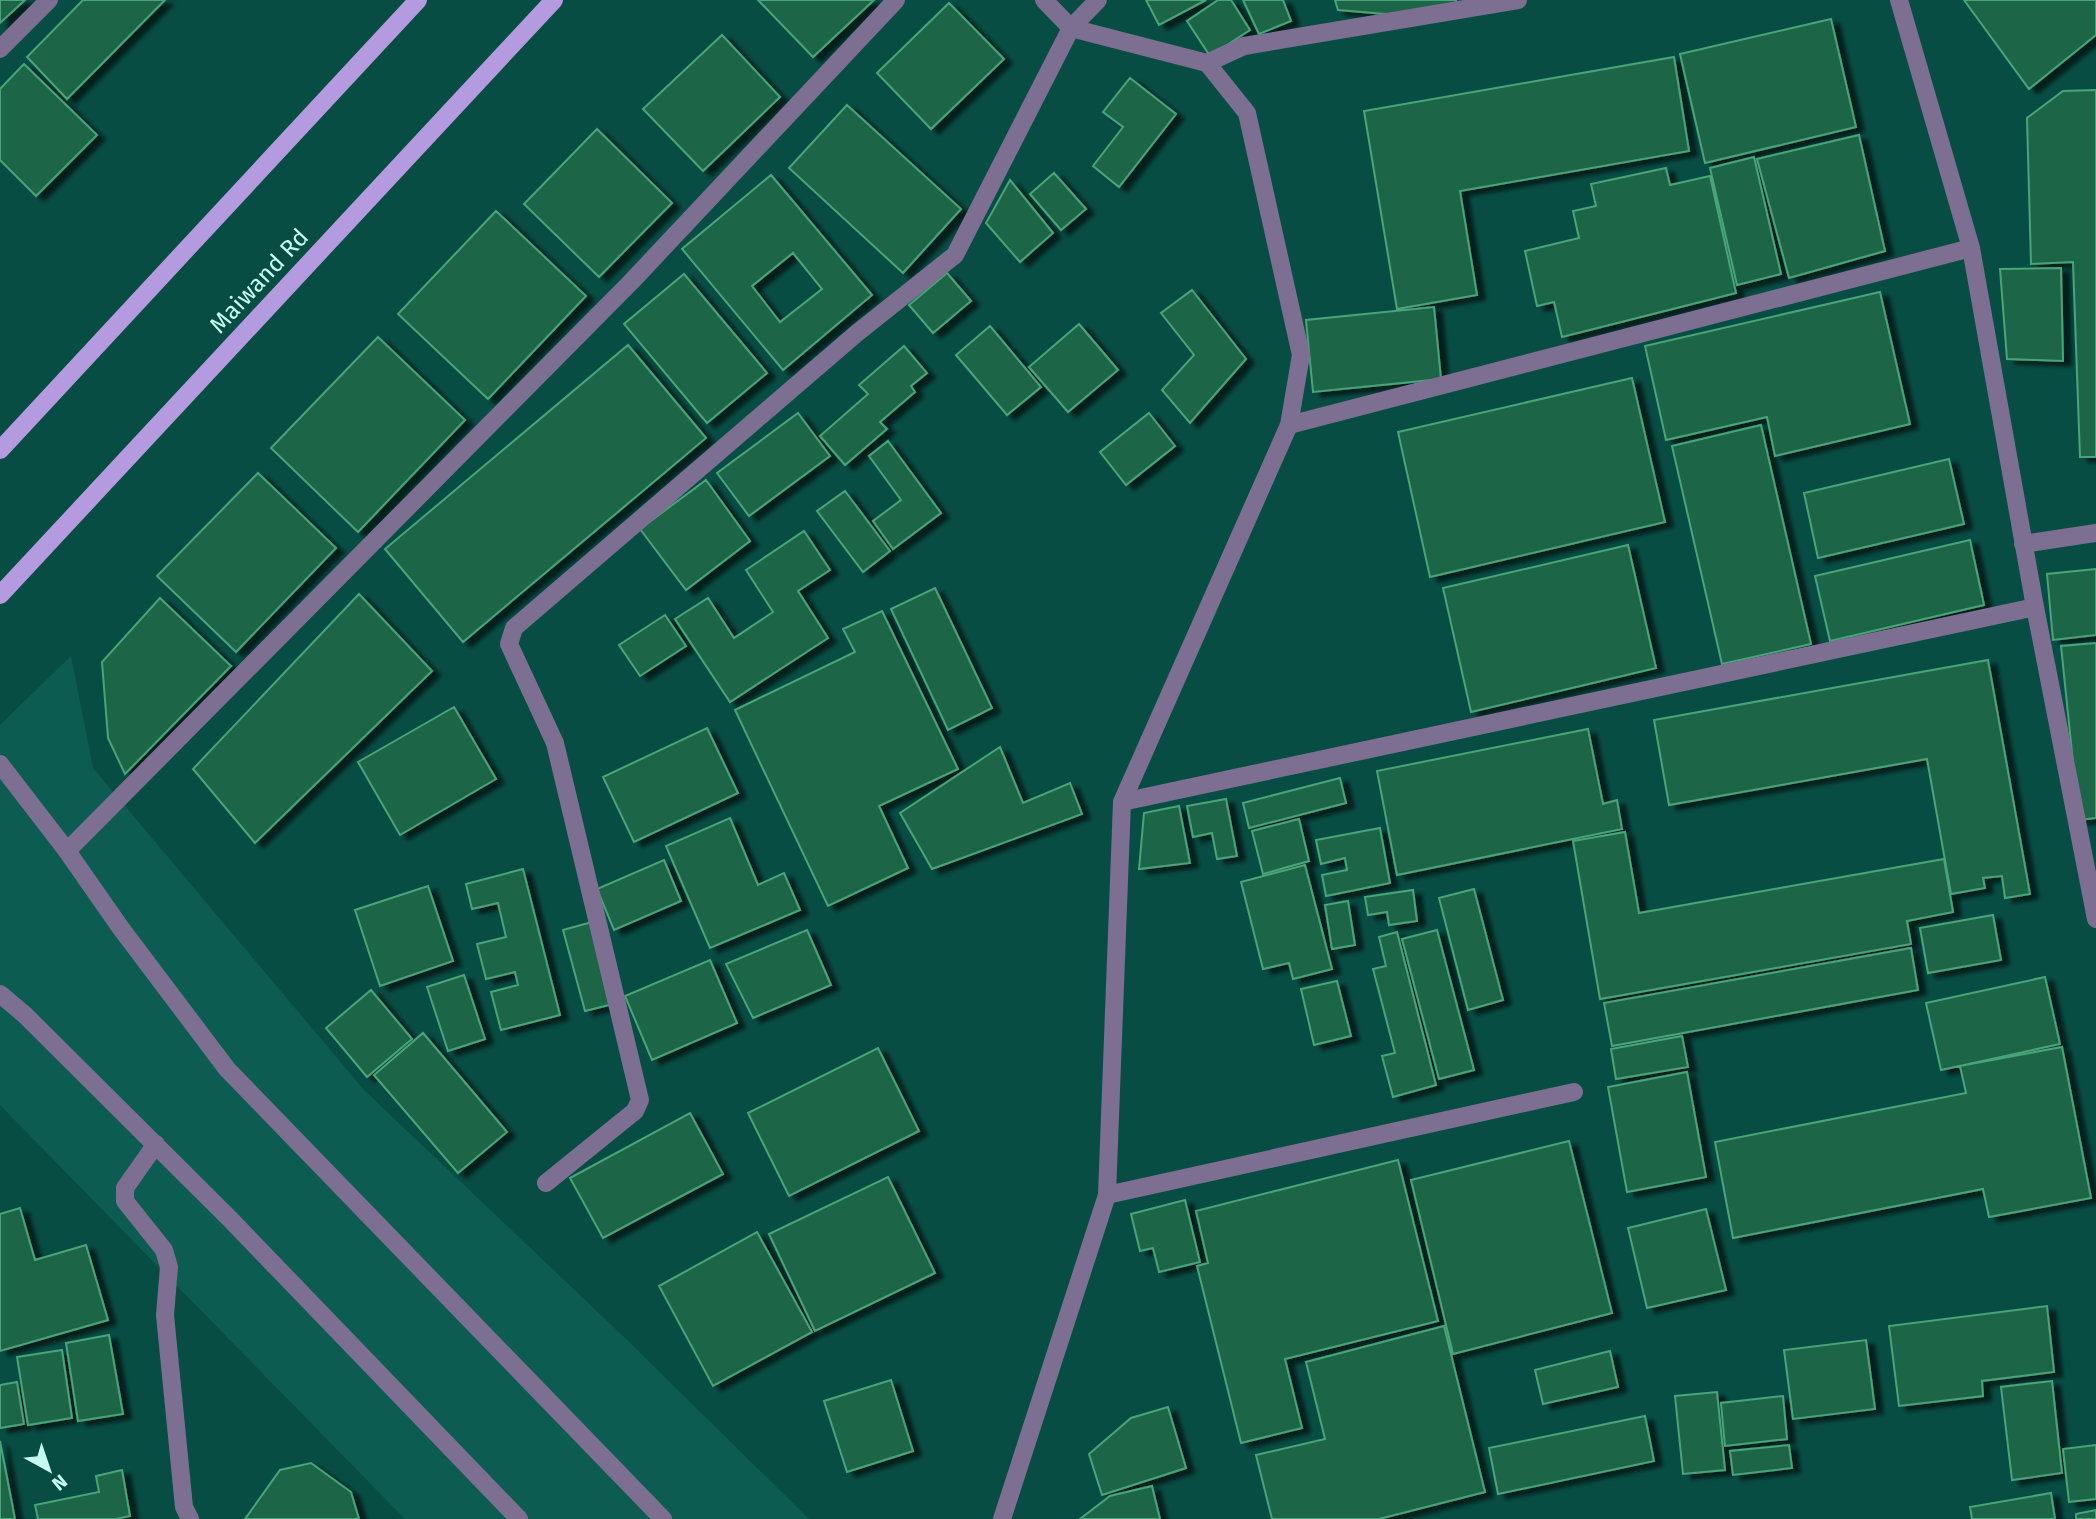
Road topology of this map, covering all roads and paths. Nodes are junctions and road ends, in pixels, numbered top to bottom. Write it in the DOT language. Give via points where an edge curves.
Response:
graph roads {
  1 [pos="48,0"];
  2 [pos="418,0"];
  3 [pos="554,0"];
  4 [pos="896,0"];
  5 [pos="1044,0"];
  6 [pos="1098,0"];
  7 [pos="1518,0"];
  8 [pos="1899,0"];
  9 [pos="1071,28"];
  10 [pos="0,49"];
  11 [pos="1207,62"];
  12 [pos="1971,248"];
  13 [pos="1289,425"];
  14 [pos="0,450"];
  15 [pos="2096,533"];
  16 [pos="2023,544"];
  17 [pos="0,595"];
  18 [pos="2035,607"];
  19 [pos="0,764"];
  20 [pos="1122,802"];
  21 [pos="67,851"];
  22 [pos="2096,919"];
  23 [pos="0,994"];
  24 [pos="1574,1092"];
  25 [pos="156,1144"];
  26 [pos="546,1183"];
  27 [pos="1107,1195"];
  28 [pos="190,1519"];
  29 [pos="519,1519"];
  30 [pos="663,1519"];
  31 [pos="1002,1519"];
  1 -- 10 [label="street"];
  2 -- 14 [label="main road"];
  3 -- 17 [label="main road, Maiwand Rd"];
  4 -- 21 [label="street" via="631,282"];
  5 -- 9 [label="street"];
  6 -- 9 [label="street"];
  7 -- 11 [label="street" via="1244,46"];
  8 -- 12 [label="street"];
  9 -- 11 [label="street"];
  9 -- 26 [label="street" via="955,255 857,333 514,628 509,645 555,743 640,1100 635,1111"];
  11 -- 13 [label="street" via="1247,113 1301,355"];
  12 -- 13 [label="street"];
  12 -- 16 [label="street"];
  13 -- 20 [label="street"];
  15 -- 16 [label="street"];
  16 -- 18 [label="street"];
  18 -- 20 [label="street"];
  18 -- 22 [label="street"];
  19 -- 21 [label="street"];
  20 -- 27 [label="street"];
  21 -- 30 [label="street" via="227,1069"];
  23 -- 25 [label="street"];
  24 -- 27 [label="street"];
  25 -- 28 [label="street" via="125,1188 125,1201 164,1250 169,1267 164,1315 184,1507"];
  25 -- 29 [label="street"];
  27 -- 31 [label="street"];
}
